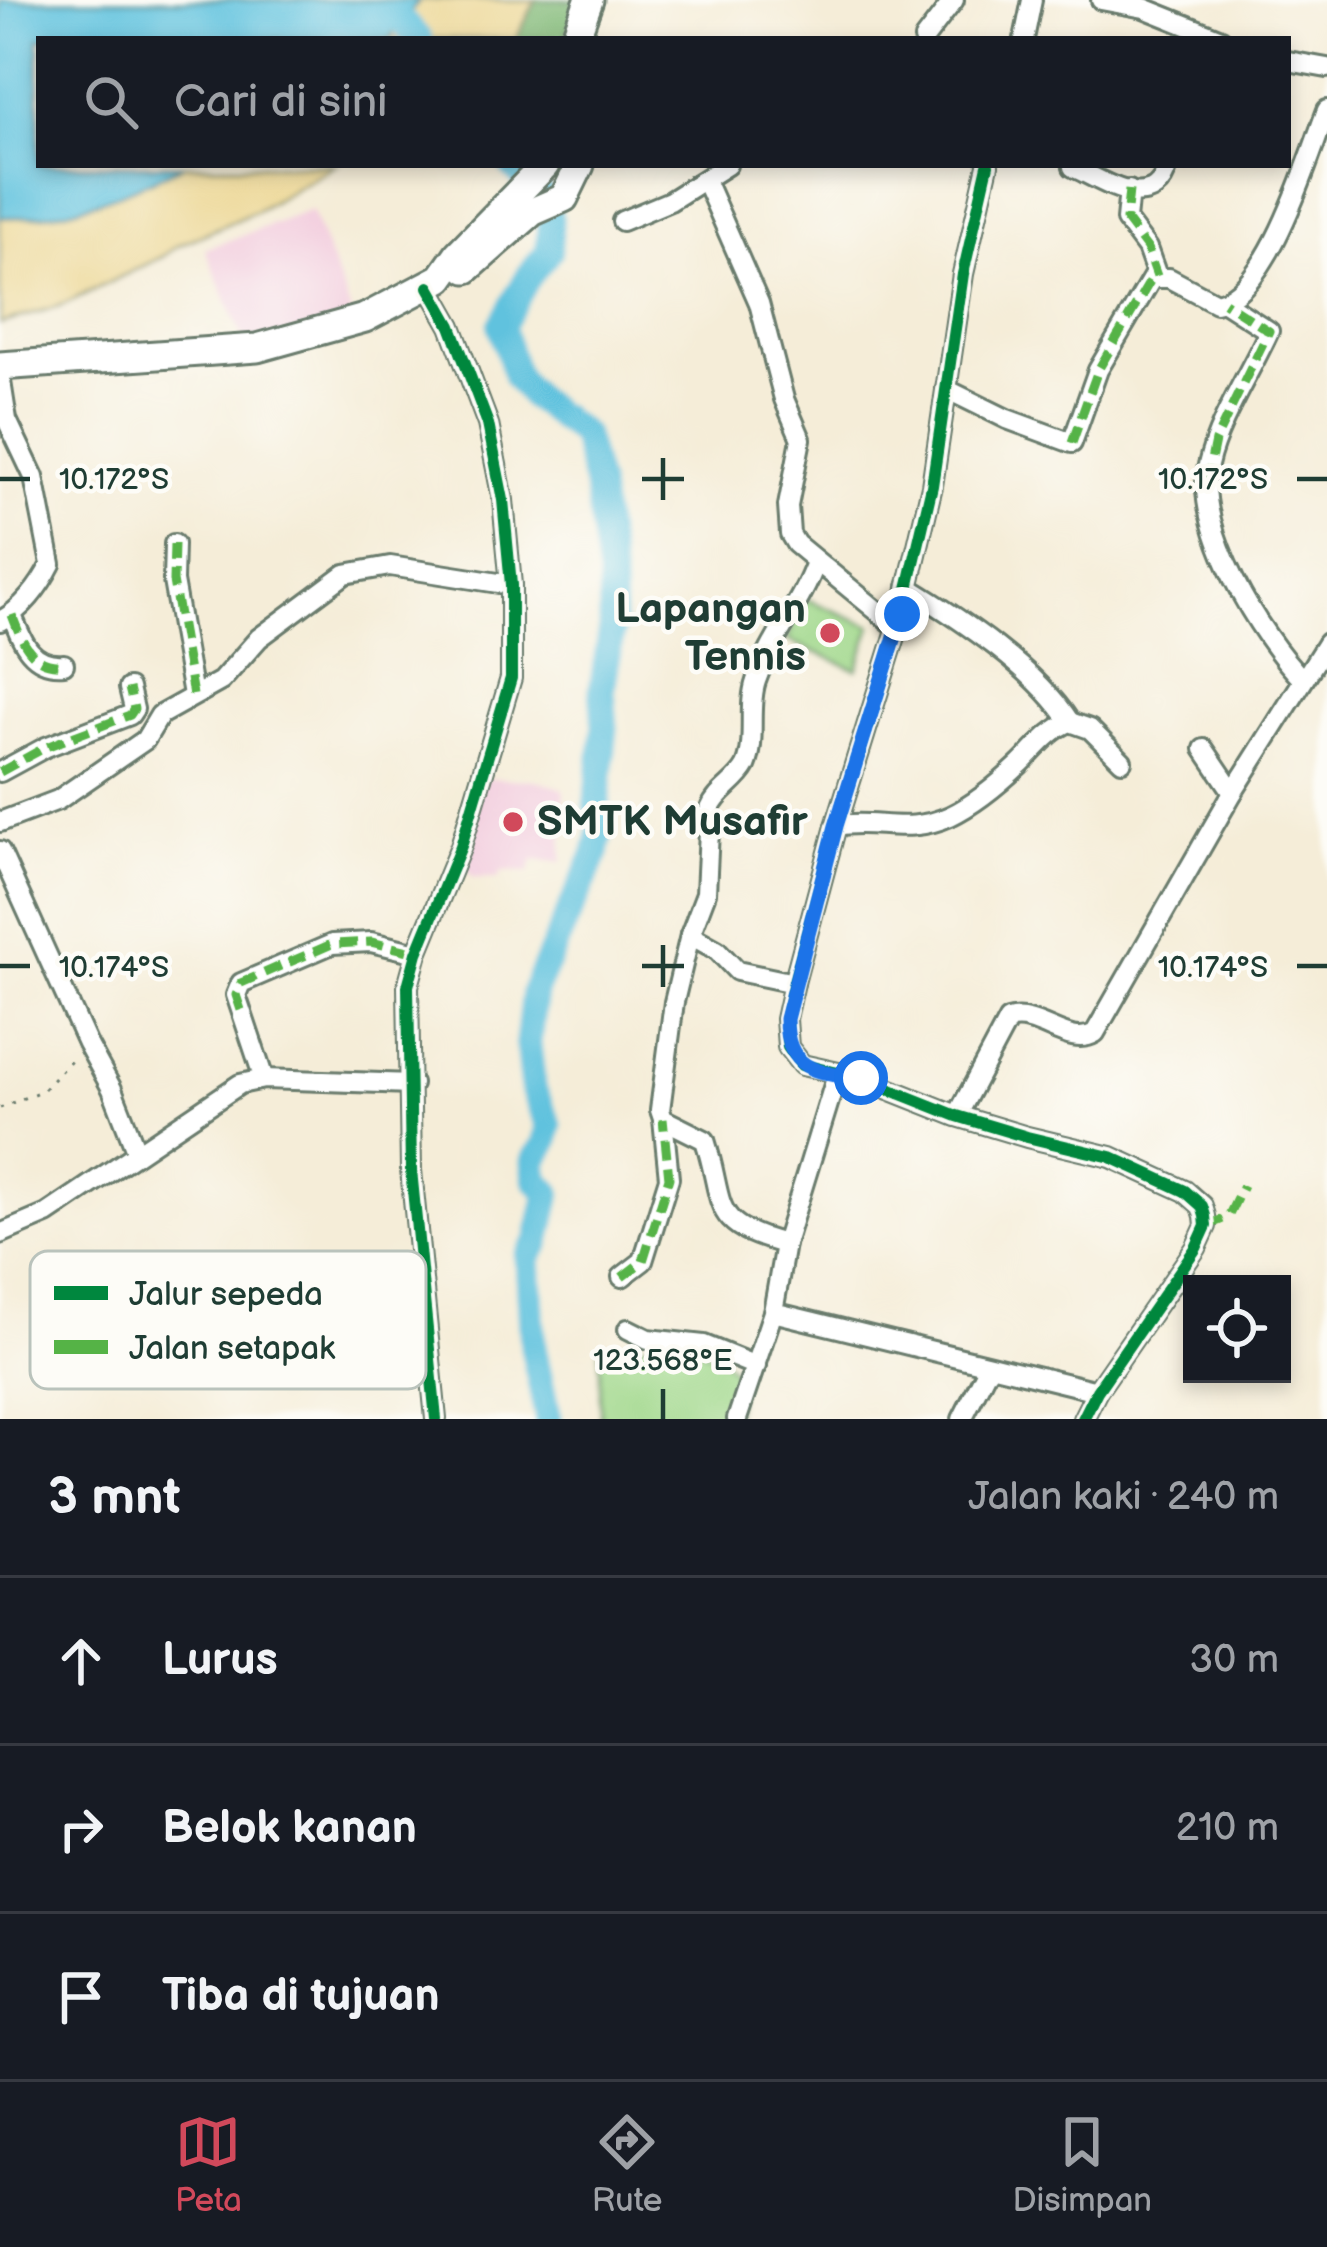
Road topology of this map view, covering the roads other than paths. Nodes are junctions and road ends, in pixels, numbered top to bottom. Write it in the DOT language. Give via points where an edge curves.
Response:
graph roads {
  1 [pos="589,0"];
  2 [pos="954,0"];
  3 [pos="1032,0"];
  4 [pos="1101,0"];
  5 [pos="576,36"];
  6 [pos="926,36"];
  7 [pos="1025,36"];
  8 [pos="1214,36"];
  9 [pos="1291,62"];
  10 [pos="1327,68"];
  11 [pos="1327,110"];
  12 [pos="579,168"];
  13 [pos="723,168"];
  14 [pos="987,168"];
  15 [pos="1075,168"];
  16 [pos="1166,168"];
  17 [pos="542,169"];
  18 [pos="705,180"];
  19 [pos="1130,190"];
  20 [pos="522,205"];
  21 [pos="622,221"];
  22 [pos="1157,276"];
  23 [pos="435,282"];
  24 [pos="1224,302"];
  25 [pos="0,371"];
  26 [pos="946,389"];
  27 [pos="174,544"];
  28 [pos="816,562"];
  29 [pos="511,585"];
  30 [pos="908,587"];
  31 [pos="6,618"];
  32 [pos="898,628"];
  33 [pos="1327,644"];
  34 [pos="64,664"];
  35 [pos="1303,680"];
  36 [pos="129,688"];
  37 [pos="193,695"];
  38 [pos="1070,722"];
  39 [pos="1204,749"];
  40 [pos="1122,761"];
  41 [pos="0,772"];
  42 [pos="1233,792"];
  43 [pos="0,822"];
  44 [pos="836,826"];
  45 [pos="0,851"];
  46 [pos="690,935"];
  47 [pos="417,953"];
  48 [pos="794,983"];
  49 [pos="837,1075"];
  50 [pos="264,1079"];
  51 [pos="412,1084"];
  52 [pos="957,1116"];
  53 [pos="663,1119"];
  54 [pos="136,1153"];
  55 [pos="0,1234"];
  56 [pos="785,1244"];
  57 [pos="418,1251"];
  58 [pos="622,1277"];
  59 [pos="773,1312"];
  60 [pos="426,1323"];
  61 [pos="628,1329"];
  62 [pos="756,1366"];
  63 [pos="989,1366"];
  64 [pos="1097,1391"];
  65 [pos="436,1419"];
  66 [pos="737,1419"];
  67 [pos="962,1419"];
  68 [pos="1082,1419"];
  1 -- 5 [label="highway"];
  2 -- 6 [label="street"];
  3 -- 7 [label="street"];
  4 -- 8 [label="street"];
  9 -- 10 [label="street"];
  11 -- 24 [label="street" via="1264,261"];
  12 -- 20 [label="highway" via="564,198"];
  13 -- 18 [label="street"];
  14 -- 26 [label="street"];
  15 -- 19 [label="street"];
  16 -- 19 [label="street" via="1154,191"];
  17 -- 20 [label="highway"];
  18 -- 21 [label="street"];
  18 -- 28 [label="street" via="759,303 801,439 788,523"];
  19 -- 22 [label="street" via="1126,220"];
  20 -- 23 [label="highway" via="465,272"];
  22 -- 24 [label="street"];
  22 -- 26 [label="street" via="1098,370 1072,443"];
  23 -- 25 [label="highway" via="364,318 257,348"];
  23 -- 29 [label="street" via="488,424"];
  24 -- 35 [label="street" via="1269,331 1215,441 1208,500 1239,590"];
  25 -- 31 [label="street" via="7,420 34,476 51,564"];
  26 -- 30 [label="street"];
  27 -- 37 [label="street"];
  28 -- 32 [label="street"];
  28 -- 46 [label="street" via="755,682 745,769 712,803 706,893"];
  29 -- 37 [label="street" via="391,566 345,574 259,638 221,681"];
  29 -- 47 [label="street" via="511,678 455,863"];
  30 -- 32 [label="street"];
  30 -- 38 [label="street" via="987,641"];
  31 -- 34 [label="street" via="38,660"];
  32 -- 44 [label="street"];
  33 -- 35 [label="street"];
  35 -- 42 [label="street"];
  36 -- 41 [label="street" via="130,715"];
  37 -- 43 [label="street" via="156,718 145,740 58,800"];
  38 -- 40 [label="street" via="1090,729"];
  38 -- 44 [label="street" via="950,816 906,827"];
  39 -- 42 [label="street"];
  42 -- 52 [label="street" via="1095,1034 1079,1038 1024,1016 1008,1019"];
  44 -- 48 [label="street"];
  45 -- 54 [label="street"];
  46 -- 48 [label="street" via="737,971"];
  46 -- 53 [label="street" via="674,1001"];
  47 -- 50 [label="street" via="371,941 332,944 241,983 236,995"];
  47 -- 51 [label="street" via="408,986"];
  48 -- 49 [label="street" via="788,1047 802,1065"];
  49 -- 52 [label="street"];
  49 -- 56 [label="street"];
  50 -- 51 [label="street"];
  50 -- 54 [label="street" via="230,1088"];
  51 -- 57 [label="street"];
  52 -- 64 [label="street" via="1111,1157 1202,1206 1203,1234"];
  53 -- 56 [label="street" via="706,1140 728,1220"];
  53 -- 58 [label="street" via="668,1178 643,1261"];
  54 -- 55 [label="street" via="47,1214"];
  56 -- 59 [label="street"];
  59 -- 62 [label="street"];
  59 -- 63 [label="street"];
  60 -- 65 [label="street"];
  61 -- 62 [label="street"];
  62 -- 66 [label="street"];
  63 -- 64 [label="street"];
  63 -- 67 [label="street"];
  64 -- 68 [label="street"];
}
